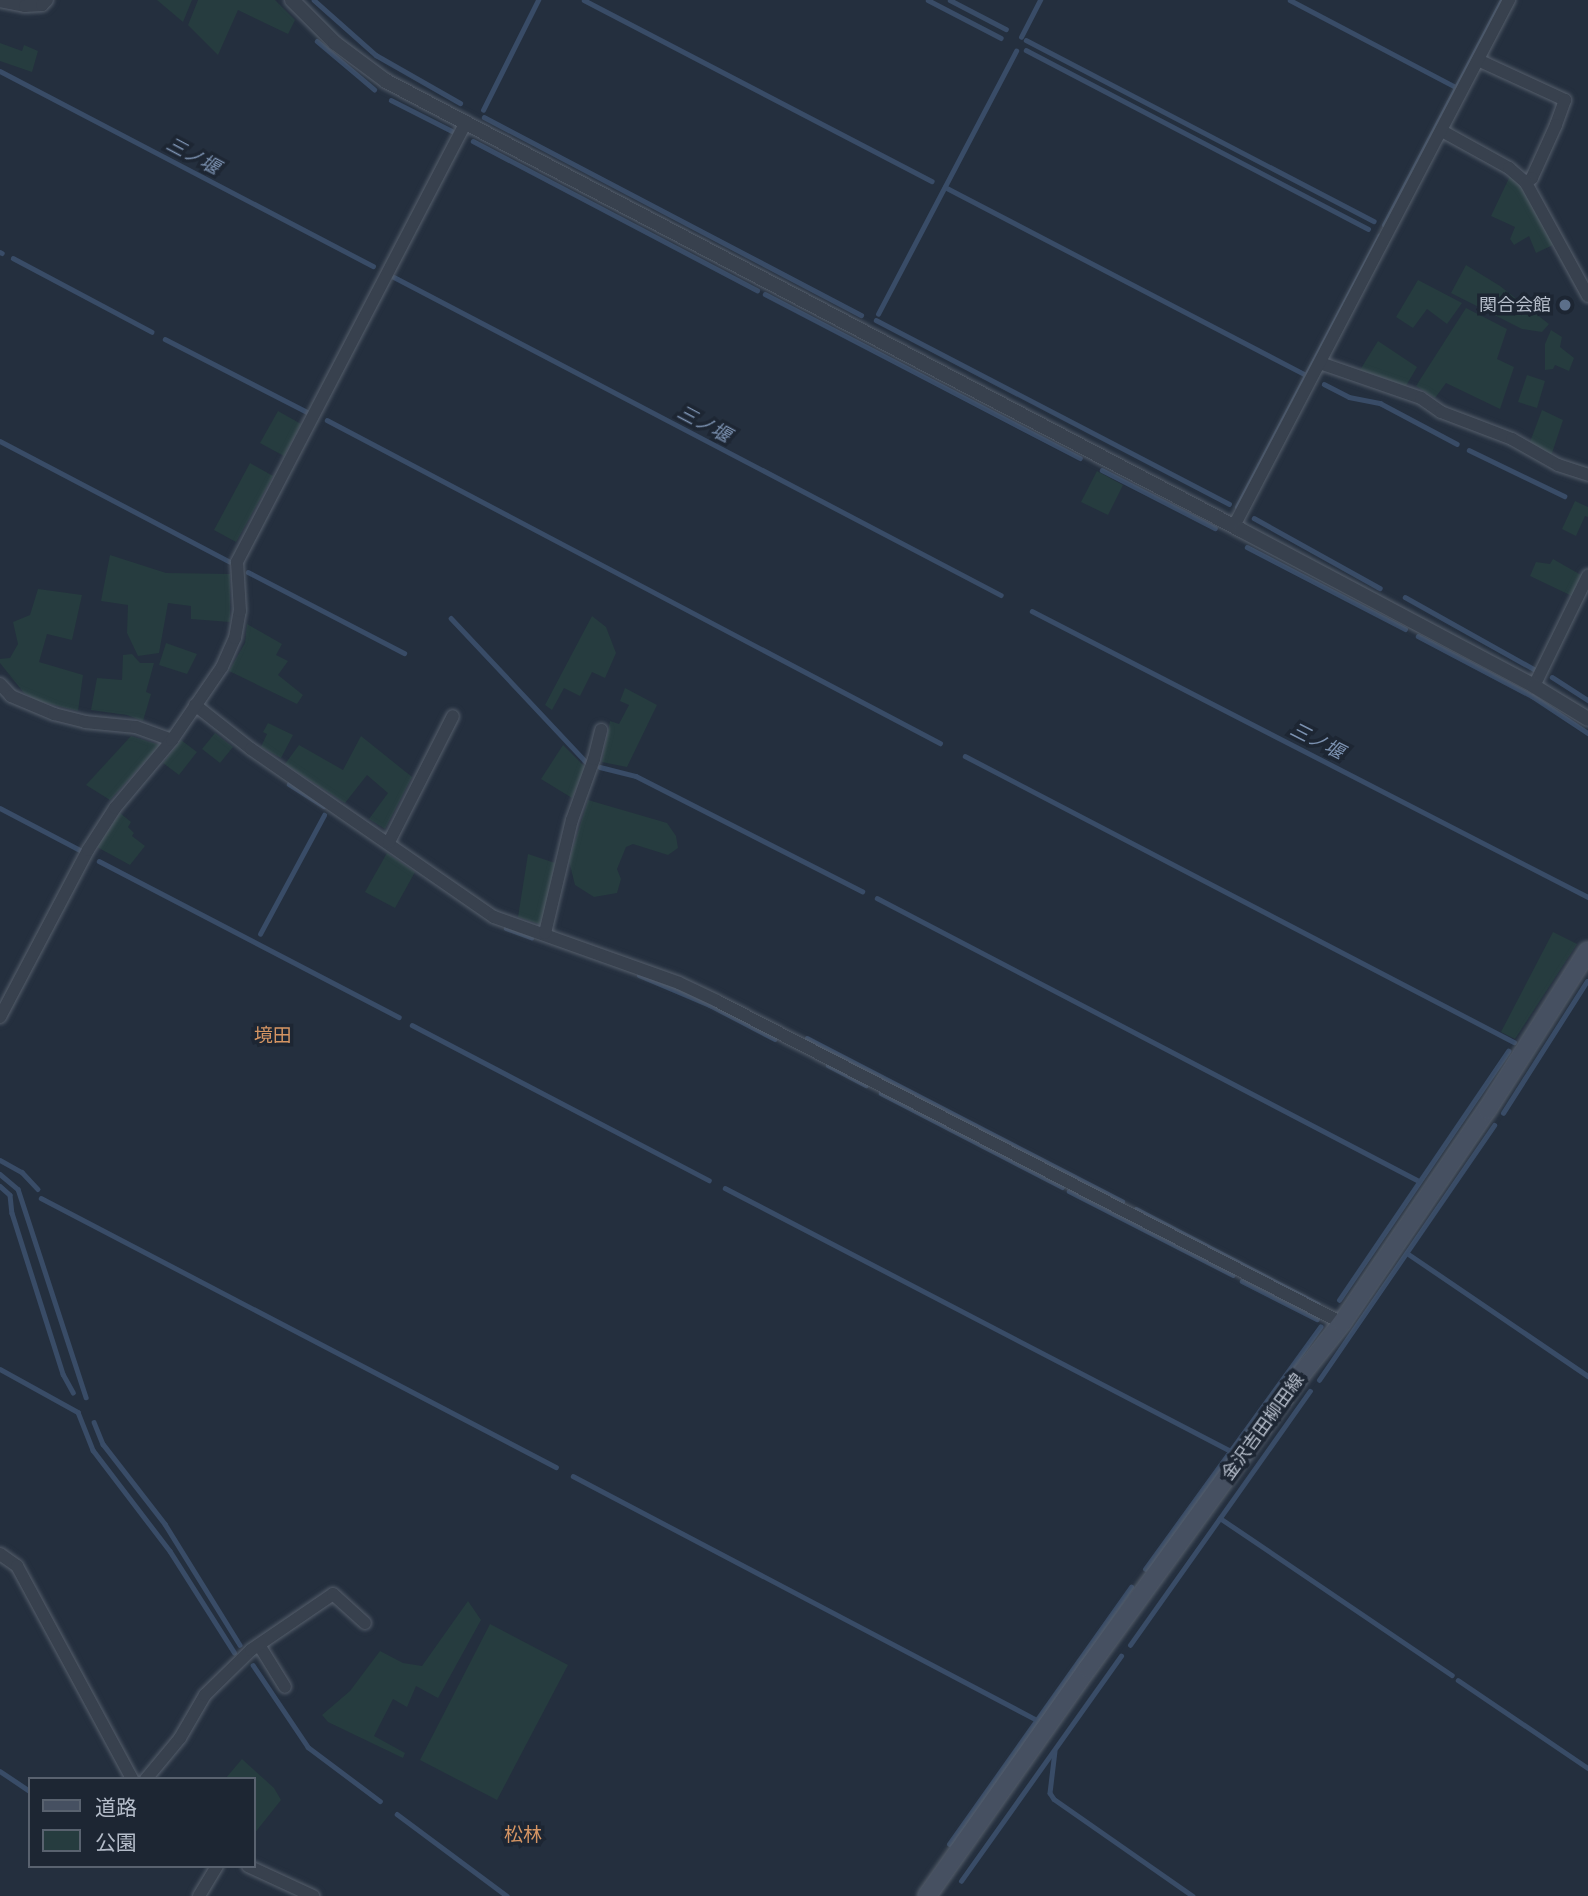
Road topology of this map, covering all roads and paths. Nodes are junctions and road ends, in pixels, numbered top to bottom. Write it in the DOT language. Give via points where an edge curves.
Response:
graph roads {
  1 [pos="47,0"];
  2 [pos="292,0"];
  3 [pos="1509,0"];
  4 [pos="0,1"];
  5 [pos="1478,60"];
  6 [pos="466,123"];
  7 [pos="1442,131"];
  8 [pos="1526,183"];
  9 [pos="1588,296"];
  10 [pos="1320,363"];
  11 [pos="1588,475"];
  12 [pos="1234,526"];
  13 [pos="1588,576"];
  14 [pos="0,684"];
  15 [pos="1534,686"];
  16 [pos="195,705"];
  17 [pos="453,716"];
  18 [pos="1588,719"];
  19 [pos="601,730"];
  20 [pos="172,740"];
  21 [pos="389,842"];
  22 [pos="545,933"];
  23 [pos="1588,951"];
  24 [pos="0,1017"];
  25 [pos="1342,1323"];
  26 [pos="0,1554"];
  27 [pos="365,1623"];
  28 [pos="259,1645"];
  29 [pos="285,1687"];
  30 [pos="131,1777"];
  31 [pos="148,1777"];
  32 [pos="216,1868"];
  33 [pos="252,1868"];
  34 [pos="199,1896"];
  35 [pos="313,1896"];
  36 [pos="927,1896"];
  1 -- 4 [label="street" via="42,5 25,6"];
  2 -- 6 [label="street" via="335,43 386,80"];
  3 -- 5 [label="street"];
  5 -- 7 [label="street"];
  5 -- 8 [label="street" via="1565,100"];
  6 -- 12 [label="street"];
  6 -- 16 [label="street" via="237,562 240,611 235,638 211,686"];
  7 -- 8 [label="street" via="1509,167"];
  7 -- 10 [label="street"];
  8 -- 9 [label="street"];
  10 -- 11 [label="street" via="1421,398 1441,412"];
  10 -- 12 [label="street"];
  12 -- 15 [label="street"];
  13 -- 15 [label="street"];
  14 -- 20 [label="street" via="11,696 54,714 135,727"];
  15 -- 18 [label="street"];
  16 -- 20 [label="street"];
  16 -- 21 [label="street" via="251,749"];
  17 -- 21 [label="street"];
  19 -- 22 [label="street" via="572,820"];
  20 -- 24 [label="street" via="115,808 88,850"];
  21 -- 22 [label="street" via="495,916"];
  22 -- 25 [label="street" via="679,983 739,1011"];
  23 -- 25 [label="main road, 金沢吉田柳田線"];
  25 -- 36 [label="main road, 金沢吉田柳田線"];
  26 -- 30 [label="street" via="17,1566"];
  27 -- 28 [label="street" via="333,1594"];
  28 -- 29 [label="street"];
  28 -- 31 [label="street" via="205,1695 180,1738"];
  32 -- 34 [label="street"];
  33 -- 35 [label="street"];
}
